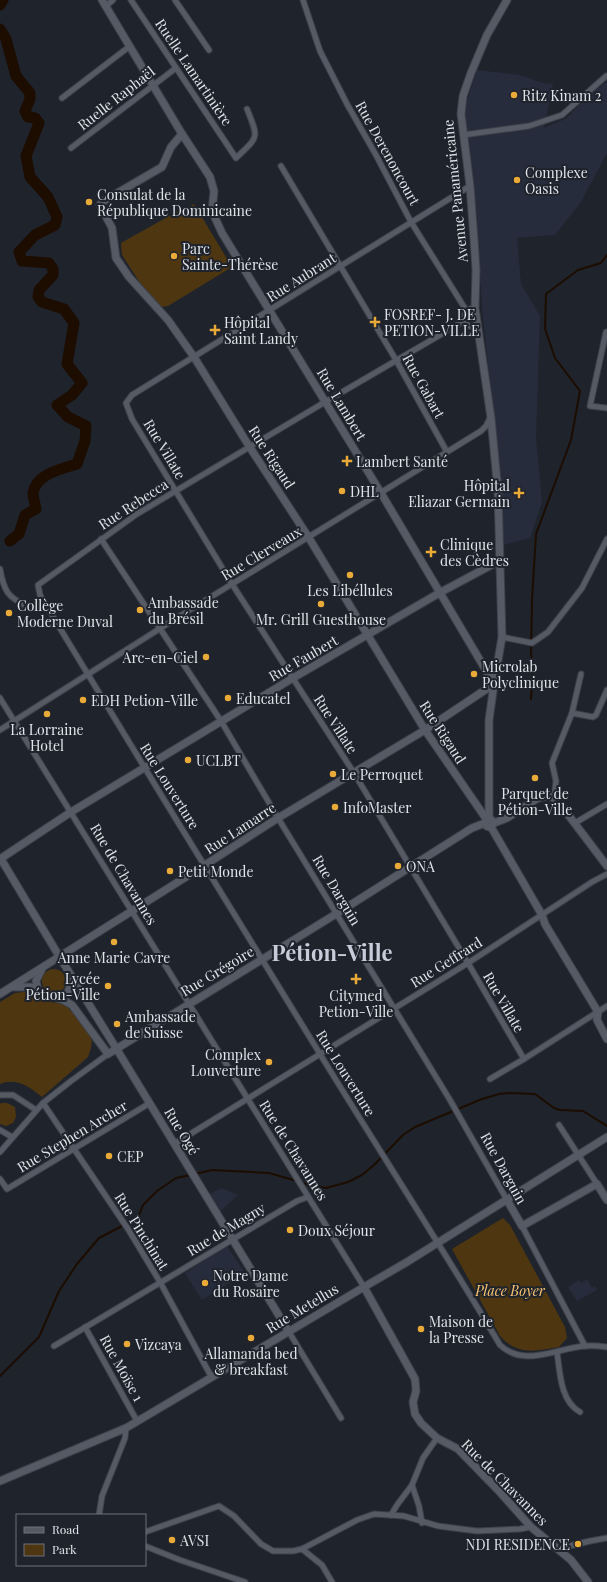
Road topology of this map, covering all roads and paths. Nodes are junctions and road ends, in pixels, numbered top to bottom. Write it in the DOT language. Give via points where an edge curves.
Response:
graph roads {
  1 [pos="114,0"];
  2 [pos="131,0"];
  3 [pos="175,0"];
  4 [pos="304,0"];
  5 [pos="507,0"];
  6 [pos="104,3"];
  7 [pos="130,46"];
  8 [pos="209,50"];
  9 [pos="176,68"];
  10 [pos="606,76"];
  11 [pos="153,85"];
  12 [pos="62,98"];
  13 [pos="247,109"];
  14 [pos="182,134"];
  15 [pos="463,135"];
  16 [pos="71,148"];
  17 [pos="281,166"];
  18 [pos="470,186"];
  19 [pos="411,222"];
  20 [pos="340,267"];
  21 [pos="475,308"];
  22 [pos="466,310"];
  23 [pos="270,311"];
  24 [pos="464,321"];
  25 [pos="477,326"];
  26 [pos="606,332"];
  27 [pos="194,357"];
  28 [pos="396,360"];
  29 [pos="325,402"];
  30 [pos="126,403"];
  31 [pos="607,408"];
  32 [pos="491,418"];
  33 [pos="249,446"];
  34 [pos="447,452"];
  35 [pos="176,490"];
  36 [pos="381,493"];
  37 [pos="309,538"];
  38 [pos="101,539"];
  39 [pos="607,539"];
  40 [pos="499,561"];
  41 [pos="0,569"];
  42 [pos="45,579"];
  43 [pos="232,584"];
  44 [pos="441,592"];
  45 [pos="44,602"];
  46 [pos="160,629"];
  47 [pos="368,635"];
  48 [pos="502,637"];
  49 [pos="581,674"];
  50 [pos="88,675"];
  51 [pos="293,678"];
  52 [pos="494,684"];
  53 [pos="607,690"];
  54 [pos="0,698"];
  55 [pos="572,713"];
  56 [pos="14,721"];
  57 [pos="221,722"];
  58 [pos="0,730"];
  59 [pos="425,730"];
  60 [pos="144,768"];
  61 [pos="354,773"];
  62 [pos="554,798"];
  63 [pos="607,804"];
  64 [pos="71,812"];
  65 [pos="278,818"];
  66 [pos="489,822"];
  67 [pos="575,823"];
  68 [pos="0,858"];
  69 [pos="205,865"];
  70 [pos="607,866"];
  71 [pos="410,868"];
  72 [pos="607,874"];
  73 [pos="131,912"];
  74 [pos="336,914"];
  75 [pos="542,915"];
  76 [pos="59,956"];
  77 [pos="262,959"];
  78 [pos="468,963"];
  79 [pos="44,967"];
  80 [pos="70,974"];
  81 [pos="11,987"];
  82 [pos="38,991"];
  83 [pos="0,994"];
  84 [pos="60,999"];
  85 [pos="188,1004"];
  86 [pos="607,1006"];
  87 [pos="394,1009"];
  88 [pos="598,1012"];
  89 [pos="607,1039"];
  90 [pos="116,1048"];
  91 [pos="108,1054"];
  92 [pos="320,1054"];
  93 [pos="524,1059"];
  94 [pos="490,1079"];
  95 [pos="0,1095"];
  96 [pos="247,1099"];
  97 [pos="43,1103"];
  98 [pos="150,1103"];
  99 [pos="36,1110"];
  100 [pos="559,1126"];
  101 [pos="0,1130"];
  102 [pos="12,1137"];
  103 [pos="606,1138"];
  104 [pos="174,1144"];
  105 [pos="2,1145"];
  106 [pos="73,1148"];
  107 [pos="0,1152"];
  108 [pos="579,1156"];
  109 [pos="0,1179"];
  110 [pos="597,1184"];
  111 [pos="308,1197"];
  112 [pos="507,1200"];
  113 [pos="607,1200"];
  114 [pos="522,1226"];
  115 [pos="232,1240"];
  116 [pos="439,1243"];
  117 [pos="160,1282"];
  118 [pos="364,1287"];
  119 [pos="85,1327"];
  120 [pos="289,1332"];
  121 [pos="54,1346"];
  122 [pos="585,1346"];
  123 [pos="607,1346"];
  124 [pos="557,1352"];
  125 [pos="212,1378"];
  126 [pos="580,1412"];
  127 [pos="341,1418"];
  128 [pos="137,1421"];
  129 [pos="126,1428"];
  130 [pos="437,1438"];
  131 [pos="0,1481"];
  132 [pos="412,1485"];
  133 [pos="99,1514"];
  134 [pos="392,1515"];
  135 [pos="422,1522"];
  136 [pos="531,1527"];
  137 [pos="146,1532"];
  138 [pos="607,1538"];
  139 [pos="146,1546"];
  140 [pos="302,1549"];
  141 [pos="557,1549"];
  142 [pos="245,1582"];
  143 [pos="332,1582"];
  144 [pos="588,1582"];
  1 -- 6 [label="street"];
  2 -- 9 [label="street, Ruelle Lamartinière"];
  3 -- 8 [label="street"];
  4 -- 19 [label="street, Rue Derenoncourt" via="320,50"];
  5 -- 15 [label="street, Avenue Panaméricaine" via="484,41 463,96"];
  6 -- 7 [label="street, Rue Lambert"];
  7 -- 11 [label="street, Rue Lambert"];
  7 -- 12 [label="street"];
  9 -- 11 [label="street, Ruelle Raphaël"];
  9 -- 13 [label="street, Ruelle Lamartinière" via="236,158 255,140 256,131"];
  10 -- 15 [label="street" via="562,115 529,126"];
  11 -- 14 [label="street, Rue Lambert"];
  11 -- 16 [label="street, Ruelle Raphaël"];
  14 -- 23 [label="street, Rue Lambert" via="210,176 214,191 212,211 216,222"];
  14 -- 27 [label="street, Rue Rigaud" via="171,147 162,167 100,205 112,228 116,258 129,277 168,320"];
  15 -- 18 [label="street, Avenue Panaméricaine"];
  17 -- 20 [label="street, Rue Gabart"];
  18 -- 19 [label="street, Rue Aubrant"];
  18 -- 21 [label="street, Avenue Panaméricaine" via="476,270"];
  19 -- 20 [label="street, Rue Aubrant"];
  19 -- 22 [label="street, Rue Derenoncourt"];
  20 -- 23 [label="street, Rue Aubrant"];
  20 -- 28 [label="street, Rue Gabart"];
  21 -- 22 [label="street"];
  21 -- 25 [label="street, Avenue Panaméricaine"];
  22 -- 24 [label="street" via="463,315"];
  23 -- 27 [label="street, Rue Aubrant"];
  23 -- 29 [label="street, Rue Lambert"];
  24 -- 25 [label="street" via="470,327"];
  24 -- 28 [label="street, Rue Rebecca"];
  25 -- 32 [label="street, Avenue Panaméricaine"];
  26 -- 31 [label="street" via="590,406"];
  27 -- 30 [label="street, Rue Aubrant" via="132,395"];
  27 -- 33 [label="street, Rue Rigaud"];
  28 -- 29 [label="street, Rue Rebecca"];
  28 -- 34 [label="street, Rue Gabart"];
  29 -- 33 [label="street, Rue Rebecca"];
  29 -- 36 [label="street, Rue Lambert"];
  30 -- 35 [label="street, Rue Villate" via="132,419"];
  32 -- 34 [label="street, Rue Clerveaux" via="481,431"];
  32 -- 40 [label="street, Avenue Panaméricaine" via="498,492"];
  33 -- 35 [label="street, Rue Rebecca"];
  33 -- 37 [label="street, Rue Rigaud"];
  34 -- 36 [label="street, Rue Clerveaux"];
  35 -- 38 [label="street, Rue Rebecca"];
  35 -- 43 [label="street, Rue Villate"];
  36 -- 37 [label="street, Rue Clerveaux"];
  36 -- 44 [label="street, Rue Lambert"];
  37 -- 43 [label="street, Rue Clerveaux"];
  37 -- 47 [label="street, Rue Rigaud"];
  38 -- 42 [label="street, Rue Rebecca"];
  38 -- 46 [label="street, Rue Darguin"];
  39 -- 48 [label="street" via="582,588 548,632 532,643"];
  40 -- 44 [label="street, Rue Faubert"];
  40 -- 48 [label="street, Avenue Panaméricaine"];
  41 -- 45 [label="street" via="7,594 28,607"];
  42 -- 45 [label="street, Rue Louverture" via="38,585"];
  43 -- 46 [label="street, Rue Clerveaux"];
  43 -- 51 [label="street, Rue Villate"];
  44 -- 47 [label="street, Rue Faubert"];
  44 -- 52 [label="street, Rue Lambert"];
  45 -- 50 [label="street, Rue Louverture"];
  46 -- 50 [label="street, Rue Clerveaux"];
  46 -- 57 [label="street, Rue Darguin"];
  47 -- 51 [label="street, Rue Faubert"];
  47 -- 59 [label="street, Rue Rigaud"];
  48 -- 52 [label="street, Avenue Panaméricaine"];
  49 -- 55 [label="street"];
  50 -- 56 [label="street, Rue Clerveaux"];
  50 -- 60 [label="street, Rue Louverture"];
  51 -- 57 [label="street, Rue Faubert"];
  51 -- 61 [label="street, Rue Villate"];
  52 -- 59 [label="street, Rue Lamarre"];
  52 -- 66 [label="street, Avenue Panaméricaine" via="489,720"];
  53 -- 55 [label="street" via="596,715"];
  54 -- 56 [label="street, Rue de Chavannes"];
  55 -- 62 [label="street" via="552,763 556,781"];
  56 -- 58 [label="street, Rue Clerveaux"];
  56 -- 64 [label="street, Rue de Chavannes"];
  57 -- 60 [label="street, Rue Faubert"];
  57 -- 65 [label="street, Rue Darguin"];
  59 -- 61 [label="street, Rue Lamarre"];
  59 -- 66 [label="street, Rue Rigaud"];
  60 -- 64 [label="street, Rue Faubert"];
  60 -- 69 [label="street, Rue Louverture"];
  61 -- 65 [label="street, Rue Lamarre"];
  61 -- 71 [label="street, Rue Villate"];
  62 -- 66 [label="street, Rue Grégoire" via="538,798 507,818"];
  62 -- 67 [label="street"];
  63 -- 67 [label="street"];
  64 -- 68 [label="street, Rue Faubert"];
  64 -- 73 [label="street, Rue de Chavannes"];
  65 -- 69 [label="street, Rue Lamarre"];
  65 -- 74 [label="street, Rue Darguin"];
  66 -- 71 [label="street, Rue Grégoire" via="472,828"];
  66 -- 75 [label="street, Rue Rigaud"];
  67 -- 70 [label="street"];
  68 -- 76 [label="street, Rue Ogé"];
  69 -- 73 [label="street, Rue Lamarre"];
  69 -- 77 [label="street, Rue Louverture"];
  71 -- 74 [label="street, Rue Grégoire"];
  71 -- 78 [label="street, Rue Villate"];
  72 -- 75 [label="street, Rue Geffrard"];
  73 -- 76 [label="street, Rue Lamarre"];
  73 -- 85 [label="street, Rue de Chavannes"];
  74 -- 77 [label="street, Rue Grégoire"];
  74 -- 87 [label="street, Rue Darguin"];
  75 -- 78 [label="street, Rue Geffrard"];
  75 -- 88 [label="street, Rue Rigaud"];
  76 -- 79 [label="street, Rue Lamarre"];
  76 -- 80 [label="street, Rue Ogé"];
  77 -- 85 [label="street, Rue Grégoire"];
  77 -- 92 [label="street, Rue Louverture"];
  78 -- 87 [label="street, Rue Geffrard"];
  78 -- 93 [label="street, Rue Villate"];
  79 -- 81 [label="street, Rue Lamarre"];
  79 -- 82 [label="street" via="37,976"];
  80 -- 84 [label="street" via="70,988"];
  80 -- 90 [label="street, Rue Ogé"];
  81 -- 82 [label="street" via="28,987"];
  81 -- 83 [label="street, Rue Lamarre"];
  82 -- 84 [label="street"];
  84 -- 91 [label="street" via="76,1008"];
  85 -- 90 [label="street, Rue Grégoire"];
  85 -- 96 [label="street, Rue de Chavannes"];
  86 -- 88 [label="street"];
  87 -- 92 [label="street, Rue Geffrard"];
  87 -- 112 [label="street, Rue Darguin"];
  88 -- 89 [label="street, Rue Rigaud" via="597,1020"];
  88 -- 93 [label="street"];
  90 -- 91 [label="street, Rue Grégoire"];
  90 -- 98 [label="street, Rue Ogé"];
  91 -- 97 [label="street, Rue Grégoire"];
  92 -- 96 [label="street, Rue Geffrard"];
  92 -- 116 [label="street, Rue Louverture"];
  93 -- 94 [label="street"];
  95 -- 99 [label="street" via="13,1095"];
  96 -- 104 [label="street, Rue Geffrard"];
  96 -- 111 [label="street, Rue de Chavannes"];
  97 -- 99 [label="street, Rue Grégoire"];
  97 -- 106 [label="street, Rue Pinchinat"];
  98 -- 104 [label="street, Rue Ogé"];
  98 -- 106 [label="street, Rue Stephen Archer"];
  99 -- 102 [label="street, Rue Grégoire"];
  100 -- 108 [label="street"];
  101 -- 102 [label="street"];
  102 -- 105 [label="street, Rue Grégoire"];
  103 -- 108 [label="street, Rue Metellus"];
  104 -- 115 [label="street, Rue Ogé"];
  105 -- 107 [label="street, Rue Grégoire"];
  106 -- 109 [label="street, Rue Stephen Archer" via="6,1189"];
  106 -- 117 [label="street, Rue Pinchinat" via="128,1229"];
  108 -- 110 [label="street"];
  108 -- 112 [label="street, Rue Metellus"];
  110 -- 113 [label="street"];
  110 -- 114 [label="street"];
  111 -- 115 [label="street, Rue de Magny"];
  111 -- 118 [label="street, Rue de Chavannes"];
  112 -- 114 [label="street, Rue Darguin"];
  112 -- 116 [label="street, Rue Metellus"];
  114 -- 122 [label="street, Rue Darguin"];
  115 -- 117 [label="street, Rue de Magny"];
  115 -- 120 [label="street, Rue Ogé"];
  116 -- 118 [label="street, Rue Metellus"];
  116 -- 124 [label="street, Rue Louverture" via="500,1345 507,1352 528,1356"];
  117 -- 119 [label="street, Rue de Magny"];
  117 -- 125 [label="street, Rue Pinchinat"];
  118 -- 120 [label="street, Rue Metellus"];
  118 -- 130 [label="street, Rue de Chavannes" via="415,1379 415,1414"];
  119 -- 121 [label="street, Rue de Magny"];
  119 -- 128 [label="street, Rue Moïse 1"];
  120 -- 125 [label="street, Rue Metellus"];
  120 -- 127 [label="street, Rue Ogé"];
  122 -- 123 [label="street"];
  122 -- 124 [label="street"];
  124 -- 126 [label="street" via="563,1388 570,1404"];
  125 -- 128 [label="street, Rue Metellus"];
  128 -- 129 [label="street, Rue Metellus"];
  129 -- 131 [label="street, Rue Metellus"];
  129 -- 133 [label="street" via="125,1438 102,1496"];
  130 -- 132 [label="street" via="423,1458"];
  130 -- 136 [label="street, Rue de Chavannes" via="458,1449"];
  132 -- 134 [label="street"];
  132 -- 135 [label="street"];
  134 -- 135 [label="street"];
  134 -- 140 [label="street" via="374,1514 357,1520"];
  135 -- 136 [label="street" via="477,1531"];
  136 -- 141 [label="street, Rue de Chavannes"];
  137 -- 140 [label="street" via="219,1506 234,1516 261,1544 273,1551"];
  138 -- 141 [label="street"];
  139 -- 142 [label="street"];
  140 -- 143 [label="street" via="322,1565"];
  141 -- 144 [label="street, Rue de Chavannes" via="571,1560"];
}
